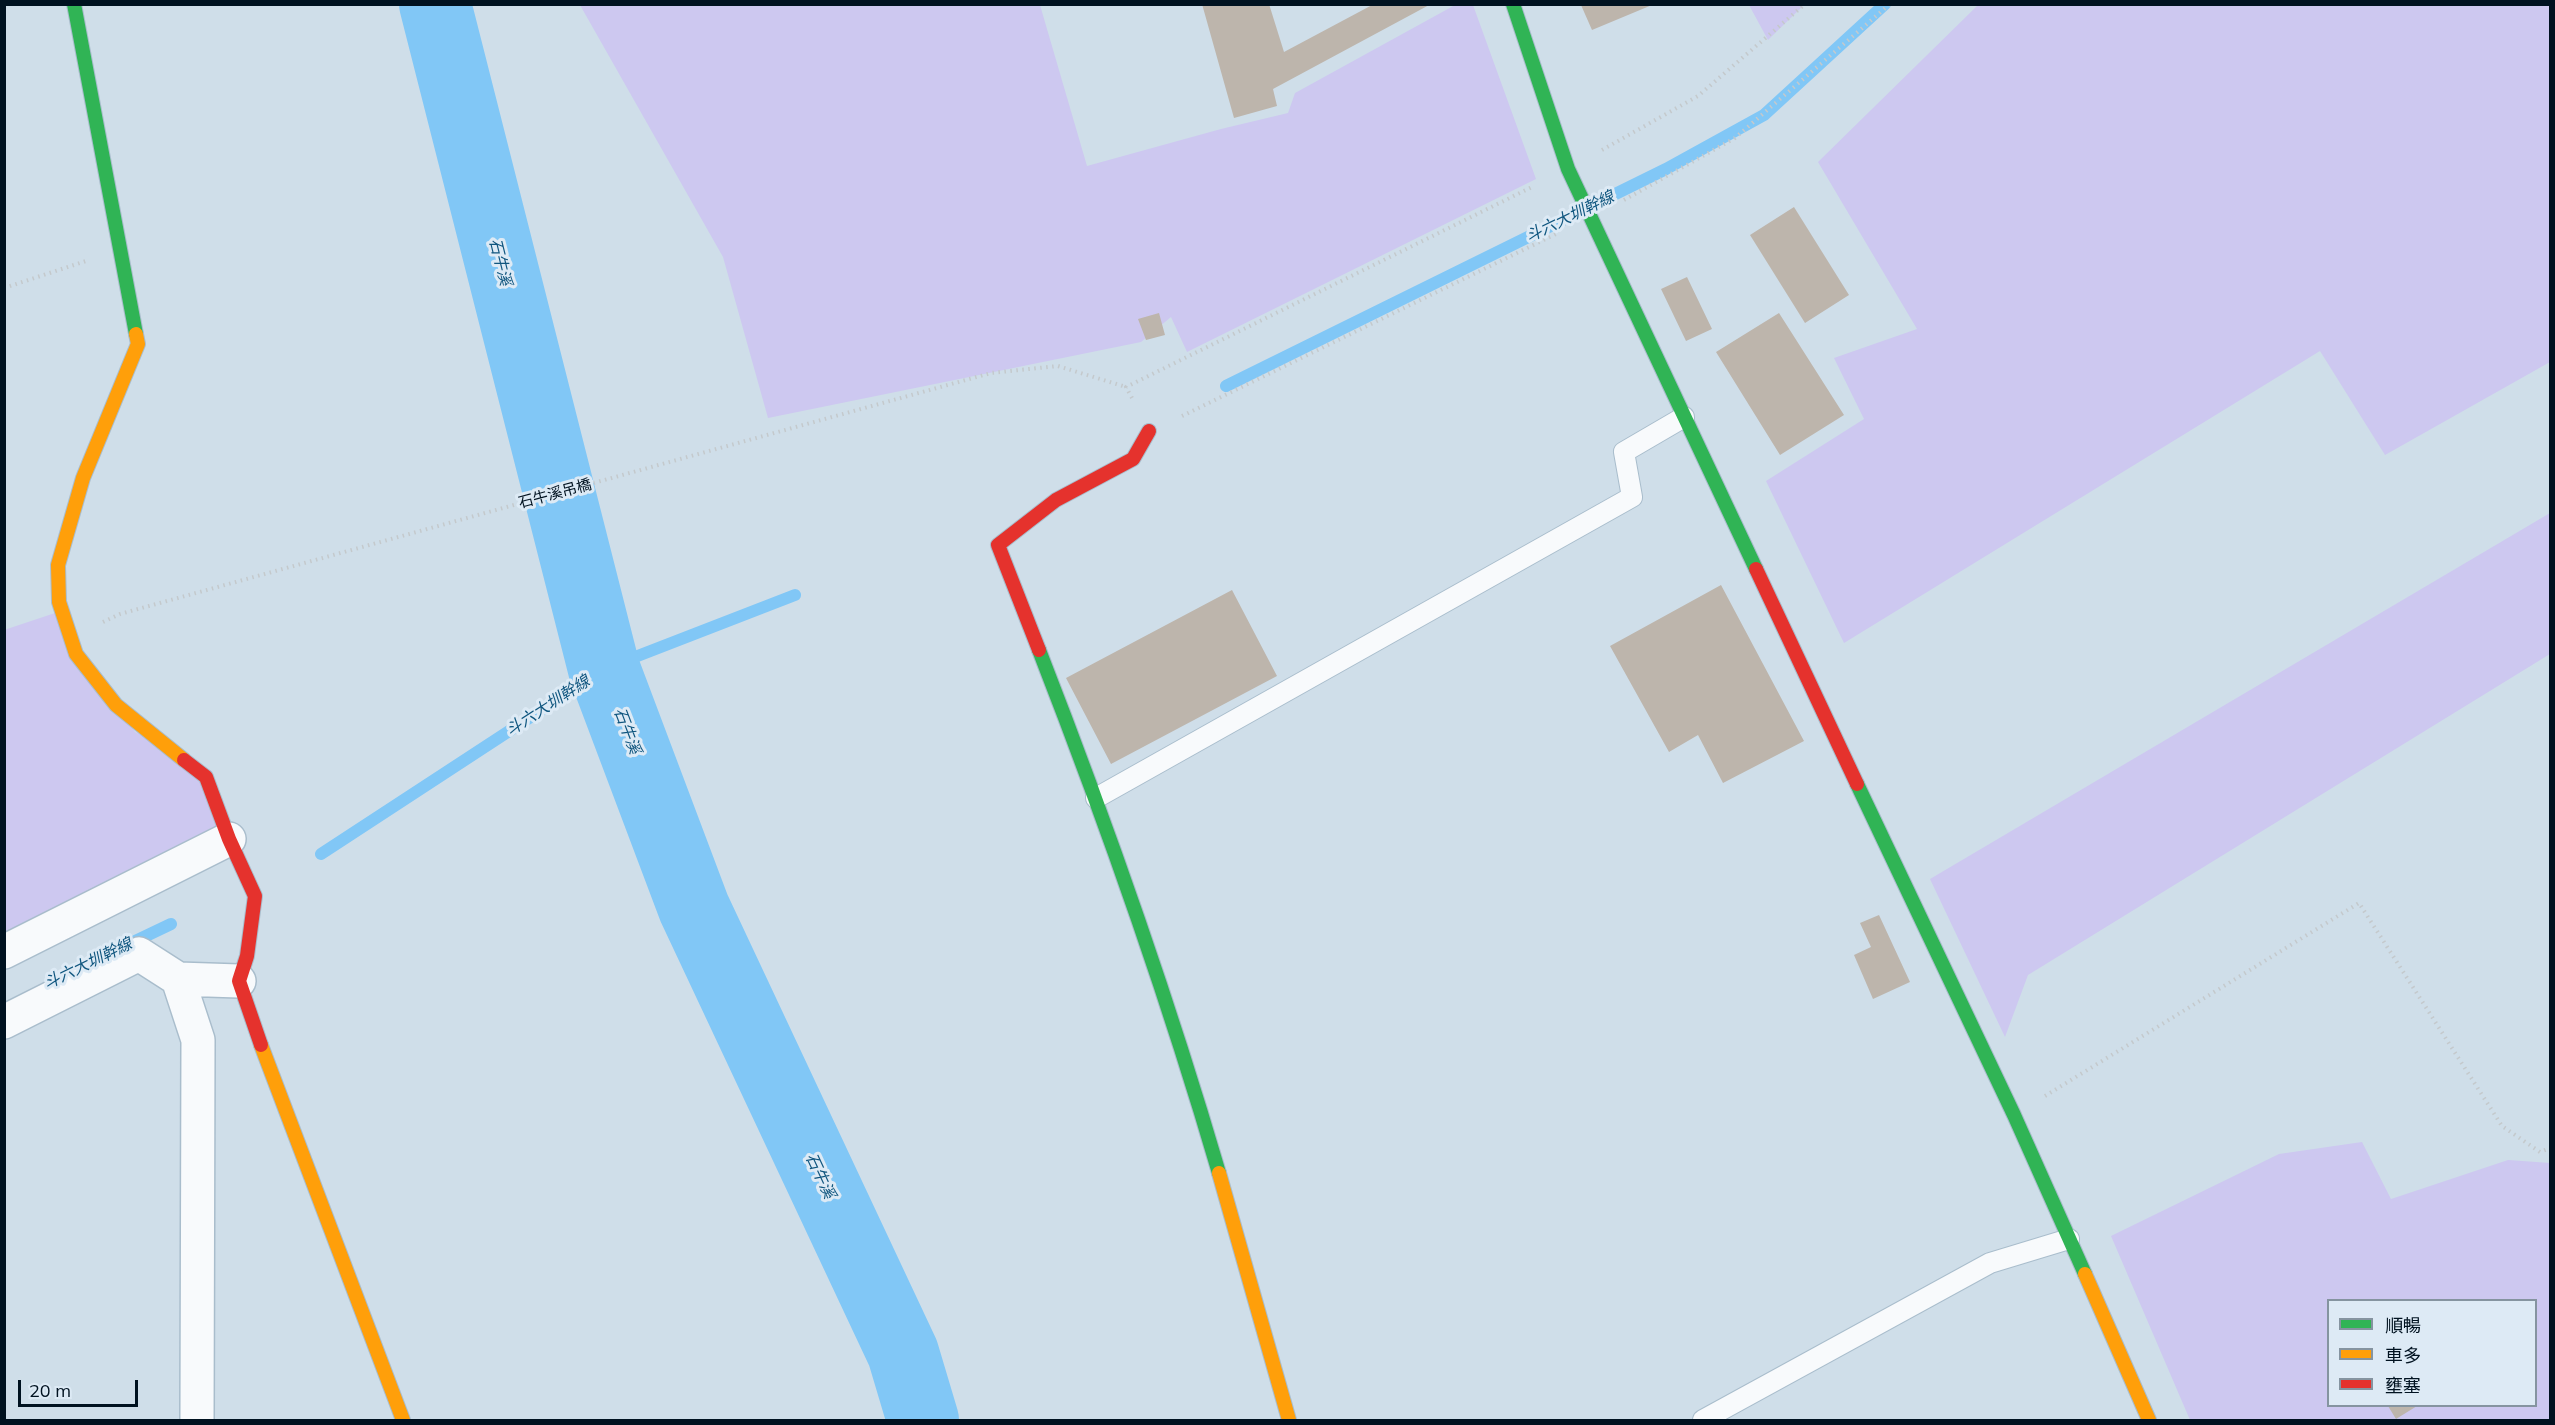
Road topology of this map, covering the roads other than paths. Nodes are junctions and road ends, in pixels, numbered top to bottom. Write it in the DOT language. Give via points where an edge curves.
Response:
graph roads {
  1 [pos="74,4"];
  2 [pos="1513,4"];
  3 [pos="1684,417"];
  4 [pos="1149,431"];
  5 [pos="1096,798"];
  6 [pos="229,839"];
  7 [pos="4,952"];
  8 [pos="243,968"];
  9 [pos="177,979"];
  10 [pos="4,1022"];
  11 [pos="2069,1239"];
  12 [pos="197,1420"];
  13 [pos="403,1420"];
  14 [pos="1289,1420"];
  15 [pos="1703,1420"];
  16 [pos="2149,1420"];
  1 -- 6 [label="street" via="138,344 83,478 58,565 59,602 76,654 116,705 206,777"];
  2 -- 3 [label="street" via="1568,169"];
  3 -- 5 [label="lane" via="1624,452 1632,497"];
  3 -- 11 [label="street"];
  4 -- 5 [label="street" via="1133,459 1056,500 998,545"];
  5 -- 14 [label="street" via="1183,1055"];
  6 -- 7 [label="street"];
  6 -- 8 [label="street" via="255,896"];
  8 -- 9 [label="street"];
  8 -- 13 [label="street" via="248,1011"];
  9 -- 10 [label="street" via="139,954"];
  9 -- 12 [label="street" via="198,1040"];
  11 -- 15 [label="lane" via="1990,1263"];
  11 -- 16 [label="street"];
}
